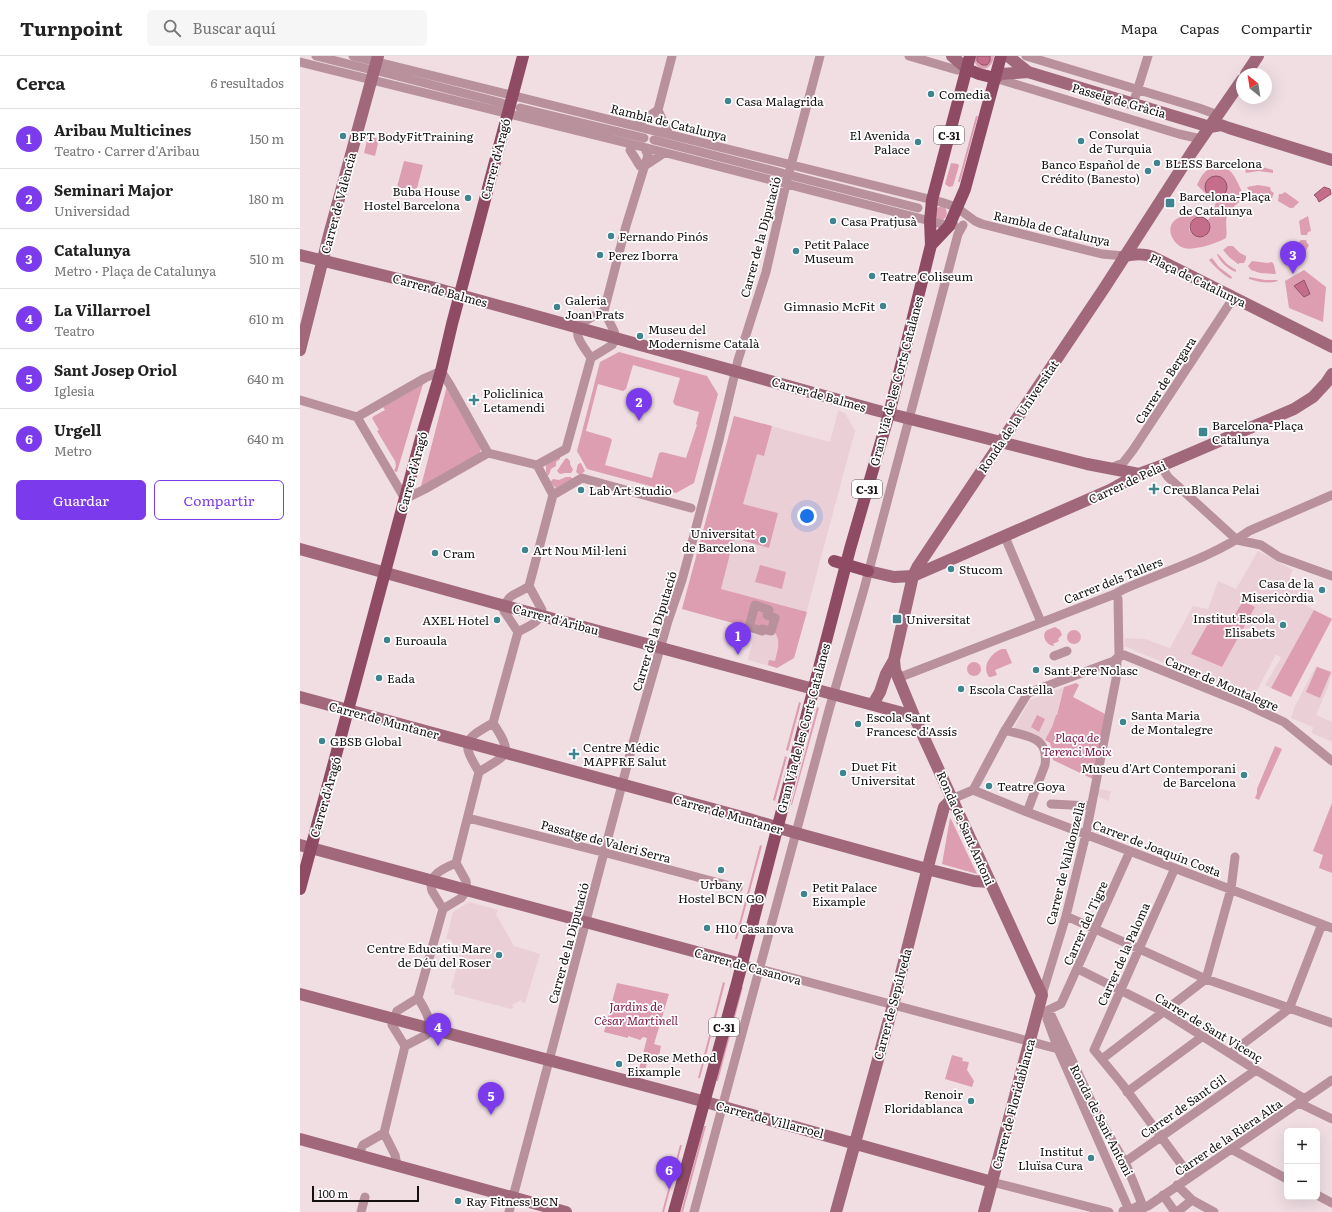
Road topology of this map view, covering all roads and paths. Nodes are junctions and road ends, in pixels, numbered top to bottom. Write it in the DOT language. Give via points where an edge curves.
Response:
graph roads {
  1 [pos="316,56"];
  2 [pos="353,56"];
  3 [pos="523,56"];
  4 [pos="672,56"];
  5 [pos="820,56"];
  6 [pos="909,56"];
  7 [pos="952,56"];
  8 [pos="970,56"];
  9 [pos="1001,56"];
  10 [pos="1008,56"];
  11 [pos="1026,56"];
  12 [pos="1148,56"];
  13 [pos="1258,56"];
  14 [pos="300,62"];
  15 [pos="374,68"];
  16 [pos="1250,68"];
  17 [pos="962,69"];
  18 [pos="1028,72"];
  19 [pos="995,78"];
  20 [pos="1138,89"];
  21 [pos="1236,90"];
  22 [pos="512,96"];
  23 [pos="1133,104"];
  24 [pos="520,108"];
  25 [pos="505,109"];
  26 [pos="658,110"];
  27 [pos="639,123"];
  28 [pos="1217,123"];
  29 [pos="669,134"];
  30 [pos="644,138"];
  31 [pos="1201,139"];
  32 [pos="654,140"];
  33 [pos="630,150"];
  34 [pos="646,151"];
  35 [pos="661,155"];
  36 [pos="1332,160"];
  37 [pos="791,166"];
  38 [pos="644,167"];
  39 [pos="782,174"];
  40 [pos="793,176"];
  41 [pos="786,184"];
  42 [pos="932,200"];
  43 [pos="918,208"];
  44 [pos="956,208"];
  45 [pos="930,221"];
  46 [pos="975,221"];
  47 [pos="963,225"];
  48 [pos="948,226"];
  49 [pos="931,245"];
  50 [pos="300,255"];
  51 [pos="1124,256"];
  52 [pos="323,261"];
  53 [pos="459,295"];
  54 [pos="1234,297"];
  55 [pos="601,313"];
  56 [pos="579,328"];
  57 [pos="614,342"];
  58 [pos="1332,347"];
  59 [pos="300,350"];
  60 [pos="591,358"];
  61 [pos="441,371"];
  62 [pos="735,371"];
  63 [pos="1332,374"];
  64 [pos="300,400"];
  65 [pos="889,414"];
  66 [pos="357,417"];
  67 [pos="909,419"];
  68 [pos="1001,442"];
  69 [pos="488,453"];
  70 [pos="537,465"];
  71 [pos="1161,466"];
  72 [pos="1109,469"];
  73 [pos="1139,474"];
  74 [pos="553,495"];
  75 [pos="1332,495"];
  76 [pos="405,499"];
  77 [pos="691,508"];
  78 [pos="1005,537"];
  79 [pos="1237,540"];
  80 [pos="300,549"];
  81 [pos="834,561"];
  82 [pos="846,564"];
  83 [pos="868,571"];
  84 [pos="386,572"];
  85 [pos="913,576"];
  86 [pos="1332,576"];
  87 [pos="529,586"];
  88 [pos="1115,594"];
  89 [pos="505,606"];
  90 [pos="541,615"];
  91 [pos="1041,622"];
  92 [pos="518,632"];
  93 [pos="660,647"];
  94 [pos="1066,651"];
  95 [pos="1054,656"];
  96 [pos="1119,656"];
  97 [pos="894,660"];
  98 [pos="898,678"];
  99 [pos="813,689"];
  100 [pos="834,694"];
  101 [pos="300,696"];
  102 [pos="873,704"];
  103 [pos="349,710"];
  104 [pos="914,716"];
  105 [pos="493,723"];
  106 [pos="1005,730"];
  107 [pos="467,742"];
  108 [pos="505,752"];
  109 [pos="1331,759"];
  110 [pos="479,772"];
  111 [pos="622,784"];
  112 [pos="973,790"];
  113 [pos="952,799"];
  114 [pos="1051,804"];
  115 [pos="1091,806"];
  116 [pos="1027,812"];
  117 [pos="468,818"];
  118 [pos="777,827"];
  119 [pos="796,834"];
  120 [pos="1086,834"];
  121 [pos="305,847"];
  122 [pos="1130,851"];
  123 [pos="604,852"];
  124 [pos="1235,857"];
  125 [pos="300,862"];
  126 [pos="456,862"];
  127 [pos="1175,868"];
  128 [pos="927,869"];
  129 [pos="990,882"];
  130 [pos="431,884"];
  131 [pos="466,886"];
  132 [pos="738,888"];
  133 [pos="300,889"];
  134 [pos="1231,889"];
  135 [pos="443,909"];
  136 [pos="1066,916"];
  137 [pos="586,923"];
  138 [pos="1322,924"];
  139 [pos="1332,928"];
  140 [pos="1096,930"];
  141 [pos="1138,949"];
  142 [pos="741,964"];
  143 [pos="760,969"];
  144 [pos="1078,969"];
  145 [pos="1206,979"];
  146 [pos="1120,991"];
  147 [pos="300,994"];
  148 [pos="1042,995"];
  149 [pos="418,998"];
  150 [pos="893,1005"];
  151 [pos="1289,1009"];
  152 [pos="1164,1012"];
  153 [pos="395,1014"];
  154 [pos="1044,1014"];
  155 [pos="1332,1023"];
  156 [pos="429,1030"];
  157 [pos="1202,1036"];
  158 [pos="1030,1042"];
  159 [pos="405,1046"];
  160 [pos="1058,1049"];
  161 [pos="1231,1053"];
  162 [pos="1102,1059"];
  163 [pos="550,1060"];
  164 [pos="1256,1070"];
  165 [pos="1332,1080"];
  166 [pos="1127,1092"];
  167 [pos="704,1101"];
  168 [pos="1302,1101"];
  169 [pos="723,1106"];
  170 [pos="1332,1119"];
  171 [pos="384,1134"];
  172 [pos="1161,1137"];
  173 [pos="300,1139"];
  174 [pos="855,1143"];
  175 [pos="1231,1149"];
  176 [pos="359,1154"];
  177 [pos="396,1160"];
  178 [pos="1125,1162"];
  179 [pos="1190,1176"];
  180 [pos="1284,1177"];
  181 [pos="992,1182"];
  182 [pos="1177,1185"];
  183 [pos="1163,1195"];
  184 [pos="366,1197"];
  185 [pos="1320,1197"];
  186 [pos="513,1198"];
  187 [pos="1192,1200"];
  188 [pos="1332,1203"];
  189 [pos="1126,1209"];
  190 [pos="361,1212"];
  191 [pos="509,1212"];
  192 [pos="566,1212"];
  193 [pos="674,1212"];
  194 [pos="694,1212"];
  195 [pos="836,1212"];
  196 [pos="984,1212"];
  197 [pos="1109,1212"];
  198 [pos="1176,1212"];
  199 [pos="1214,1212"];
  1 -- 15 [label="street, Rambla de Catalunya"];
  2 -- 15 [label="street, Rambla de Catalunya"];
  3 -- 22 [label="main road, Carrer d'Aragó"];
  4 -- 26 [label="street"];
  5 -- 37 [label="street, Carrer de la Diputació"];
  6 -- 17 [label="street"];
  7 -- 17 [label="main road, Passeig de Gràcia"];
  8 -- 17 [label="main road, Gran Via de les Corts Catalanes / C-31"];
  9 -- 19 [label="main road, Gran Via de les Corts Catalanes / C-31"];
  10 -- 18 [label="main road, Passeig de Gràcia"];
  11 -- 20 [label="street"];
  12 -- 20 [label="street"];
  13 -- 16 [label="main road"];
  14 -- 15 [label="street, Rambla de Catalunya"];
  15 -- 22 [label="street, Rambla de Catalunya"];
  15 -- 25 [label="street, Rambla de Catalunya"];
  15 -- 52 [label="main road, Carrer de València"];
  17 -- 19 [label="main road, Passeig de Gràcia"];
  17 -- 42 [label="main road, Gran Via de les Corts Catalanes / C-31"];
  18 -- 19 [label="main road, Passeig de Gràcia" via="1001,74"];
  18 -- 23 [label="main road, Passeig de Gràcia"];
  19 -- 31 [label="street"];
  19 -- 44 [label="main road, Gran Via de les Corts Catalanes / C-31" via="965,189"];
  20 -- 23 [label="street"];
  20 -- 28 [label="street" via="1208,111"];
  21 -- 28 [label="main road"];
  22 -- 25 [label="main road, Carrer d'Aragó"];
  22 -- 29 [label="street, Rambla de Catalunya"];
  23 -- 28 [label="main road, Passeig de Gràcia"];
  24 -- 30 [label="street, Rambla de Catalunya"];
  25 -- 35 [label="street, Rambla de Catalunya"];
  25 -- 53 [label="main road, Carrer d'Aragó"];
  26 -- 27 [label="street"];
  26 -- 29 [label="street"];
  28 -- 31 [label="main road"];
  28 -- 36 [label="main road"];
  29 -- 37 [label="street, Rambla de Catalunya"];
  31 -- 51 [label="main road"];
  32 -- 39 [label="street, Rambla de Catalunya"];
  33 -- 38 [label="street" via="640,166"];
  34 -- 38 [label="street" via="648,155"];
  35 -- 38 [label="street"];
  35 -- 41 [label="street, Rambla de Catalunya"];
  37 -- 41 [label="street, Carrer de la Diputació"];
  37 -- 42 [label="street, Rambla de Catalunya"];
  38 -- 55 [label="street"];
  40 -- 43 [label="street"];
  41 -- 45 [label="street, Rambla de Catalunya"];
  41 -- 62 [label="street, Carrer de la Diputació" via="766,272"];
  42 -- 44 [label="street, Rambla de Catalunya"];
  42 -- 45 [label="main road, Gran Via de les Corts Catalanes / C-31"];
  44 -- 46 [label="street, Rambla de Catalunya"];
  44 -- 48 [label="main road, Gran Via de les Corts Catalanes / C-31"];
  45 -- 48 [label="street, Rambla de Catalunya"];
  45 -- 49 [label="main road, Gran Via de les Corts Catalanes / C-31"];
  46 -- 47 [label="street, Rambla de Catalunya"];
  46 -- 51 [label="street, Rambla de Catalunya" via="1102,254"];
  47 -- 48 [label="street, Rambla de Catalunya"];
  47 -- 67 [label="street" via="958,234"];
  48 -- 49 [label="main road, Gran Via de les Corts Catalanes / C-31"];
  49 -- 65 [label="main road, Gran Via de les Corts Catalanes / C-31"];
  50 -- 52 [label="main road, Carrer de Balmes"];
  51 -- 54 [label="main road, Plaça de Catalunya" via="1148,255"];
  51 -- 68 [label="main road, Ronda de la Universitat"];
  52 -- 53 [label="main road, Carrer de Balmes"];
  52 -- 59 [label="main road, Carrer de València"];
  53 -- 56 [label="main road, Carrer de Balmes"];
  53 -- 61 [label="main road, Carrer d'Aragó"];
  54 -- 58 [label="main road, Plaça de Catalunya"];
  54 -- 72 [label="street, Carrer de Bergara" via="1133,450 1123,463"];
  55 -- 56 [label="street" via="583,322"];
  55 -- 57 [label="street" via="614,331"];
  56 -- 57 [label="main road, Carrer de Balmes"];
  56 -- 60 [label="street" via="578,336"];
  57 -- 60 [label="street"];
  57 -- 62 [label="main road, Carrer de Balmes"];
  60 -- 70 [label="street" via="566,449"];
  61 -- 66 [label="street"];
  61 -- 69 [label="street"];
  61 -- 76 [label="main road, Carrer d'Aragó"];
  62 -- 65 [label="main road, Carrer de Balmes"];
  62 -- 93 [label="street, Carrer de la Diputació" via="693,539"];
  63 -- 71 [label="main road, Carrer de Pelai" via="1313,397 1294,409"];
  64 -- 66 [label="street"];
  65 -- 67 [label="main road, Carrer de Balmes"];
  65 -- 82 [label="main road, Gran Via de les Corts Catalanes / C-31"];
  66 -- 76 [label="street"];
  67 -- 68 [label="main road, Carrer de Balmes"];
  67 -- 83 [label="street"];
  68 -- 72 [label="main road, Carrer de Balmes"];
  68 -- 85 [label="main road, Ronda de la Universitat"];
  69 -- 70 [label="street"];
  69 -- 76 [label="street"];
  70 -- 74 [label="street"];
  71 -- 73 [label="main road, Carrer de Pelai"];
  71 -- 79 [label="street" via="1168,476"];
  72 -- 73 [label="main road, Carrer de Balmes"];
  73 -- 78 [label="main road, Carrer de Pelai" via="1115,488"];
  74 -- 77 [label="street" via="582,478"];
  74 -- 87 [label="street"];
  75 -- 79 [label="street, Carrer dels Tallers" via="1249,531"];
  76 -- 84 [label="main road, Carrer d'Aragó"];
  78 -- 85 [label="main road, Carrer de Pelai"];
  78 -- 91 [label="street"];
  79 -- 86 [label="street" via="1261,545 1279,557"];
  79 -- 88 [label="street, Carrer dels Tallers"];
  80 -- 84 [label="main road, Carrer d'Aribau"];
  81 -- 82 [label="main road"];
  82 -- 83 [label="main road"];
  82 -- 99 [label="main road, Gran Via de les Corts Catalanes / C-31"];
  83 -- 85 [label="main road" via="894,577"];
  83 -- 100 [label="street"];
  84 -- 89 [label="main road, Carrer d'Aribau"];
  84 -- 103 [label="main road, Carrer d'Aragó"];
  85 -- 97 [label="main road, Ronda de la Universitat"];
  87 -- 89 [label="street" via="508,597"];
  87 -- 90 [label="street" via="542,610"];
  88 -- 91 [label="street, Carrer dels Tallers"];
  88 -- 96 [label="street, Carrer de Valldonzella" via="1118,599"];
  89 -- 90 [label="main road, Carrer d'Aribau"];
  89 -- 92 [label="street" via="504,611"];
  90 -- 92 [label="street" via="538,620"];
  90 -- 93 [label="main road, Carrer d'Aribau"];
  91 -- 98 [label="street, Carrer dels Tallers"];
  92 -- 105 [label="street"];
  93 -- 99 [label="main road, Carrer d'Aribau"];
  93 -- 111 [label="street, Carrer de la Diputació"];
  94 -- 95 [label="street"];
  96 -- 106 [label="street" via="1114,661 1028,693"];
  96 -- 109 [label="street, Carrer de Montalegre" via="1124,655 1202,686 1284,722"];
  96 -- 120 [label="street, Carrer de Valldonzella"];
  97 -- 98 [label="main road, Ronda de Sant Antoni"];
  97 -- 102 [label="main road"];
  98 -- 104 [label="main road, Ronda de Sant Antoni"];
  99 -- 100 [label="main road, Carrer d'Aribau"];
  99 -- 118 [label="main road, Gran Via de les Corts Catalanes / C-31"];
  100 -- 102 [label="main road, Carrer d'Aribau"];
  100 -- 119 [label="street"];
  101 -- 103 [label="main road, Carrer de Muntaner"];
  102 -- 104 [label="main road, Carrer d'Aribau"];
  103 -- 107 [label="main road, Carrer de Muntaner"];
  103 -- 121 [label="main road, Carrer d'Aragó"];
  104 -- 113 [label="main road, Ronda de Sant Antoni"];
  105 -- 107 [label="street" via="477,732"];
  105 -- 108 [label="street" via="505,744"];
  106 -- 112 [label="street"];
  106 -- 116 [label="street" via="1038,740 1045,750 1045,765"];
  107 -- 108 [label="main road, Carrer de Muntaner"];
  107 -- 110 [label="street" via="467,750"];
  108 -- 110 [label="street" via="502,758"];
  108 -- 111 [label="main road, Carrer de Muntaner"];
  110 -- 117 [label="street"];
  111 -- 118 [label="main road, Carrer de Muntaner"];
  111 -- 123 [label="street, Carrer de la Diputació"];
  112 -- 113 [label="street"];
  112 -- 116 [label="street, Carrer de Joaquín Costa"];
  113 -- 128 [label="main road, Carrer de Sepúlveda" via="944,807"];
  113 -- 129 [label="main road, Ronda de Sant Antoni"];
  114 -- 115 [label="street"];
  116 -- 120 [label="street, Carrer de Joaquín Costa"];
  117 -- 123 [label="street, Passatge de Valeri Serra"];
  117 -- 126 [label="street"];
  118 -- 119 [label="main road, Carrer de Muntaner"];
  118 -- 142 [label="main road, Gran Via de les Corts Catalanes / C-31"];
  119 -- 128 [label="main road, Carrer de Muntaner"];
  119 -- 143 [label="street"];
  120 -- 122 [label="street, Carrer de Joaquín Costa"];
  120 -- 136 [label="street, Carrer de Valldonzella"];
  121 -- 125 [label="main road"];
  121 -- 130 [label="main road, Carrer de Casanova"];
  121 -- 133 [label="main road, Carrer d'Aragó"];
  122 -- 127 [label="street, Carrer de Joaquín Costa"];
  122 -- 140 [label="street, Carrer del Tigre"];
  123 -- 132 [label="street, Passatge de Valeri Serra"];
  123 -- 137 [label="street, Carrer de la Diputació"];
  124 -- 134 [label="street"];
  126 -- 130 [label="street" via="438,872"];
  126 -- 131 [label="street"];
  127 -- 134 [label="street, Carrer de Joaquín Costa"];
  127 -- 141 [label="street, Carrer de la Paloma"];
  128 -- 129 [label="main road, Carrer de Muntaner" via="974,881"];
  128 -- 150 [label="main road, Carrer de Sepúlveda"];
  129 -- 148 [label="main road, Ronda de Sant Antoni"];
  130 -- 131 [label="main road, Carrer de Casanova"];
  130 -- 135 [label="street"];
  131 -- 135 [label="street" via="461,898"];
  131 -- 137 [label="main road, Carrer de Casanova"];
  134 -- 138 [label="street, Carrer de Joaquín Costa"];
  134 -- 145 [label="street"];
  135 -- 149 [label="street"];
  136 -- 140 [label="street"];
  136 -- 148 [label="street, Carrer de Valldonzella"];
  137 -- 142 [label="main road, Carrer de Casanova"];
  137 -- 163 [label="street, Carrer de la Diputació"];
  138 -- 139 [label="street, Carrer de Joaquín Costa"];
  138 -- 151 [label="street"];
  140 -- 141 [label="street"];
  140 -- 144 [label="street, Carrer del Tigre"];
  141 -- 145 [label="street"];
  141 -- 146 [label="street, Carrer de la Paloma"];
  142 -- 143 [label="street, Carrer de Casanova"];
  142 -- 167 [label="main road, Gran Via de les Corts Catalanes / C-31"];
  143 -- 150 [label="street, Carrer de Casanova"];
  143 -- 169 [label="street"];
  144 -- 146 [label="street, Carrer de Sant Vicenç"];
  144 -- 154 [label="street, Carrer del Tigre" via="1061,1004"];
  145 -- 151 [label="street"];
  145 -- 152 [label="street"];
  146 -- 152 [label="street, Carrer de Sant Vicenç"];
  146 -- 162 [label="street, Carrer de la Paloma" via="1094,1050"];
  147 -- 153 [label="main road, Carrer de Villarroel"];
  148 -- 154 [label="main road, Carrer de Floridablanca"];
  149 -- 153 [label="street"];
  149 -- 156 [label="street" via="430,1020"];
  150 -- 158 [label="street, Carrer de Casanova"];
  150 -- 174 [label="main road, Carrer de Sepúlveda"];
  151 -- 155 [label="street"];
  151 -- 161 [label="street"];
  152 -- 157 [label="street, Carrer de Sant Vicenç"];
  152 -- 162 [label="street"];
  153 -- 156 [label="main road, Carrer de Villarroel"];
  153 -- 159 [label="street" via="392,1025"];
  154 -- 158 [label="main road, Carrer de Floridablanca"];
  154 -- 160 [label="street, Ronda de Sant Antoni"];
  154 -- 178 [label="street, Ronda de Sant Antoni"];
  156 -- 159 [label="street" via="426,1035"];
  156 -- 163 [label="main road, Carrer de Villarroel"];
  157 -- 161 [label="street, Carrer de Sant Vicenç"];
  157 -- 166 [label="street"];
  158 -- 160 [label="street"];
  158 -- 181 [label="main road, Carrer de Floridablanca"];
  159 -- 171 [label="street"];
  160 -- 189 [label="street, Ronda de Sant Antoni"];
  161 -- 164 [label="street, Carrer de Sant Vicenç"];
  162 -- 166 [label="street"];
  163 -- 167 [label="main road, Carrer de Villarroel"];
  163 -- 186 [label="street, Carrer de la Diputació"];
  164 -- 168 [label="street, Carrer de Sant Vicenç"];
  164 -- 172 [label="street, Carrer de Sant Gil"];
  165 -- 168 [label="street, Carrer de la Riera Alta"];
  166 -- 172 [label="street"];
  167 -- 169 [label="main road, Carrer de Villarroel"];
  167 -- 193 [label="main road, Gran Via de les Corts Catalanes / C-31"];
  168 -- 170 [label="street, Carrer de Sant Vicenç"];
  168 -- 175 [label="street, Carrer de la Riera Alta"];
  169 -- 174 [label="main road, Carrer de Villarroel"];
  169 -- 194 [label="street"];
  171 -- 176 [label="street" via="363,1145"];
  171 -- 177 [label="street"];
  172 -- 178 [label="street, Carrer de Sant Gil"];
  172 -- 179 [label="street"];
  173 -- 176 [label="main road"];
  174 -- 181 [label="main road, Carrer de Villarroel"];
  174 -- 195 [label="main road, Carrer de Sepúlveda"];
  175 -- 179 [label="street, Carrer de la Riera Alta"];
  175 -- 180 [label="street"];
  176 -- 177 [label="main road"];
  177 -- 186 [label="main road"];
  178 -- 189 [label="street, Ronda de Sant Antoni" via="1142,1204"];
  179 -- 182 [label="street, Carrer de la Riera Alta"];
  181 -- 196 [label="main road, Carrer de Floridablanca"];
  181 -- 197 [label="street, Carrer de Villarroel"];
  182 -- 183 [label="street, Carrer de la Riera Alta"];
  182 -- 187 [label="street"];
  183 -- 189 [label="street, Carrer de la Riera Alta" via="1148,1206"];
  183 -- 198 [label="street"];
  184 -- 190 [label="street"];
  185 -- 188 [label="street"];
  186 -- 191 [label="street, Carrer de la Diputació"];
  186 -- 192 [label="main road"];
  187 -- 198 [label="street"];
  187 -- 199 [label="street"];
}
